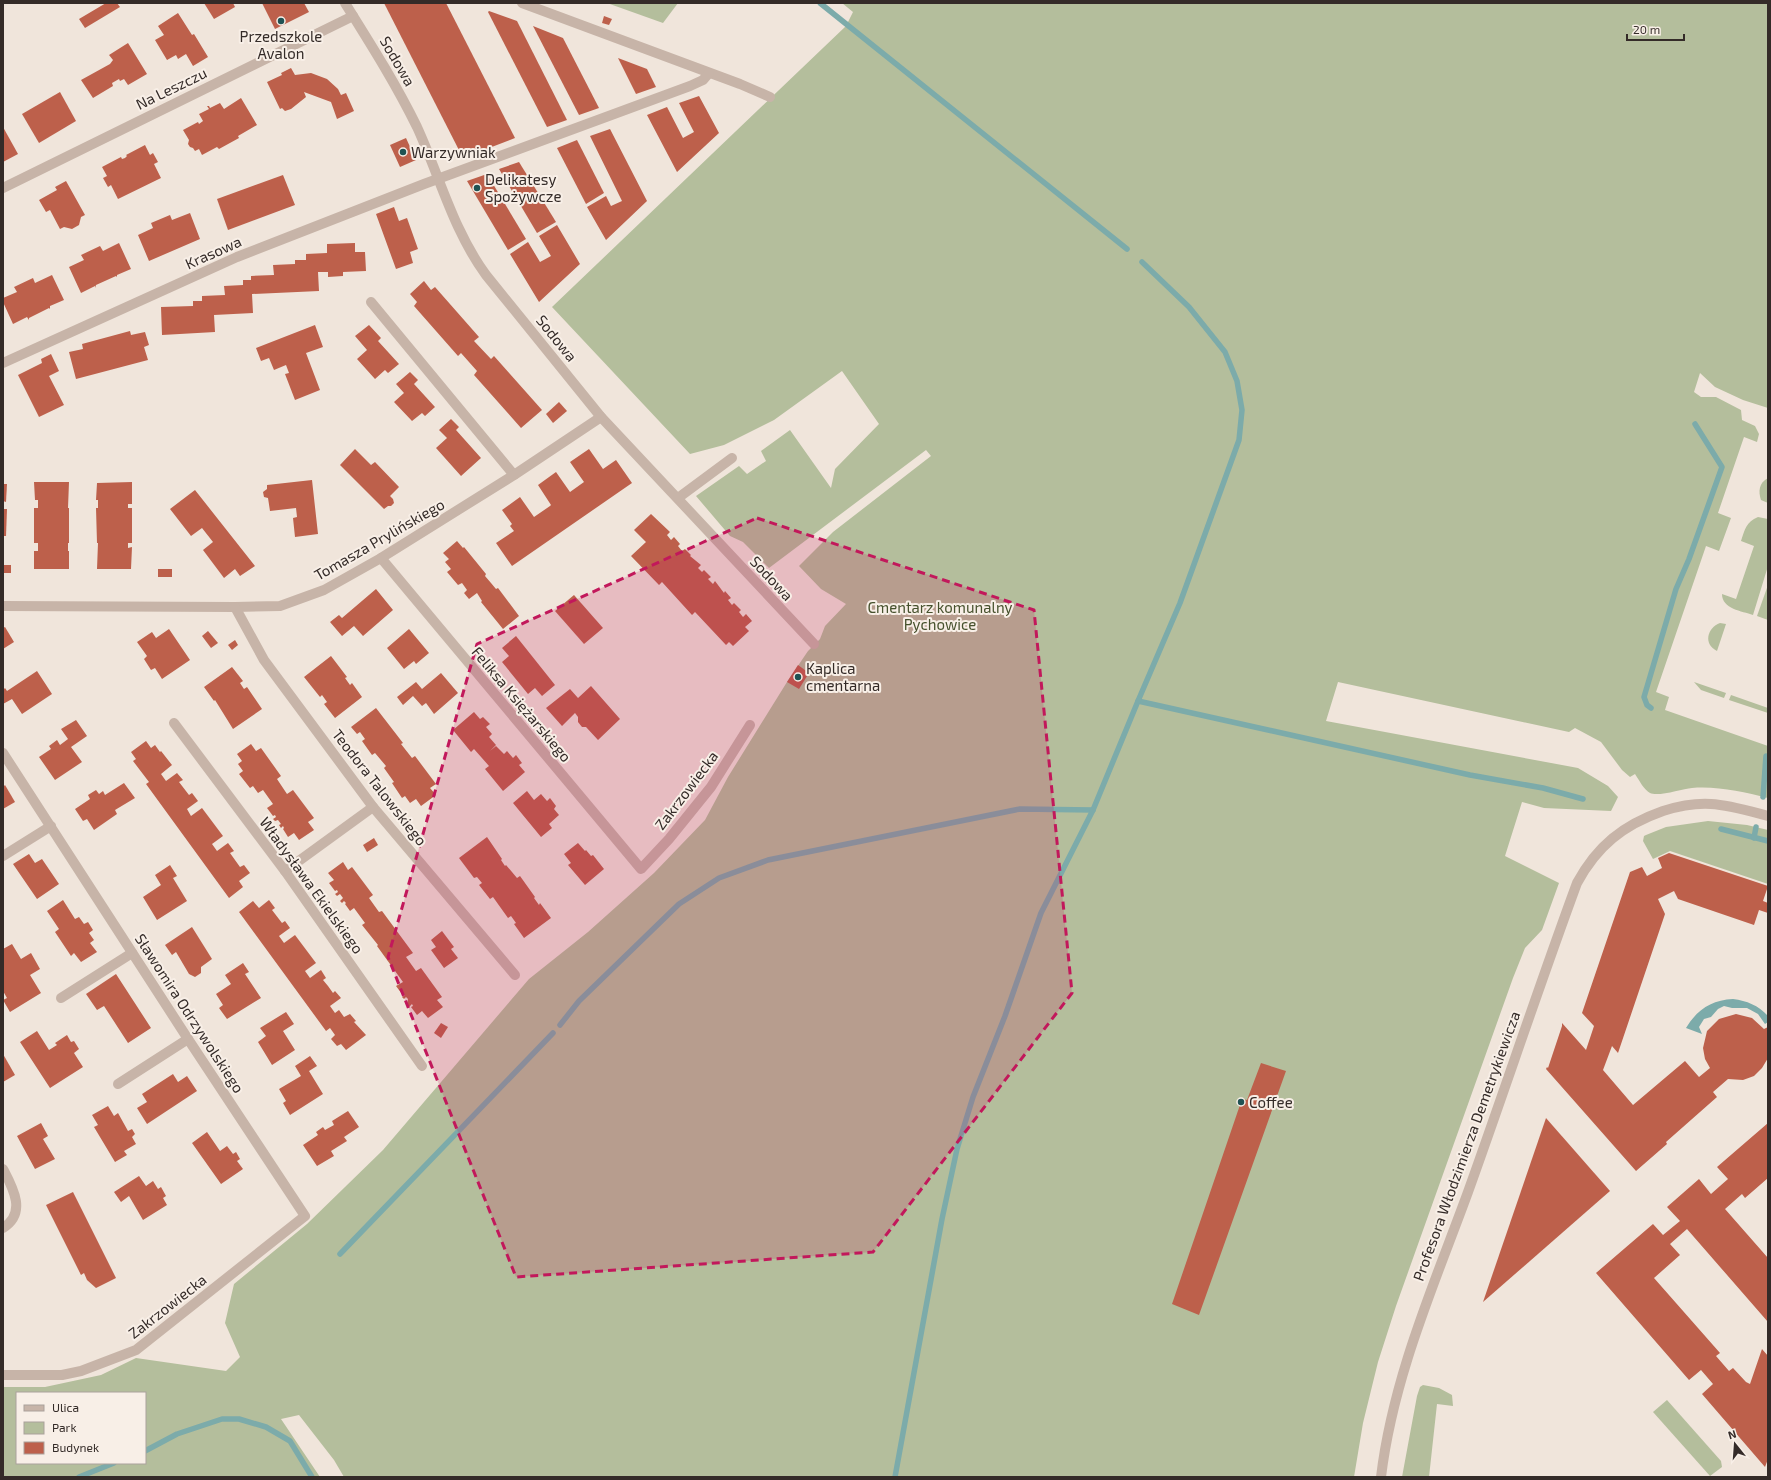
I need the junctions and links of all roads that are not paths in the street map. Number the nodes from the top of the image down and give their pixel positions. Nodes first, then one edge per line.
1 (345, 3) edge
2 (522, 3) edge
3 (353, 16) junction
4 (709, 73) junction
5 (770, 98) dead end
6 (439, 179) junction
7 (3, 188) edge
8 (371, 302) dead end
9 (3, 363) edge
10 (601, 417) junction
11 (732, 458) dead end
12 (514, 475) junction
13 (678, 498) junction
14 (381, 558) junction
15 (3, 606) edge
16 (235, 608) junction
17 (814, 644) dead end
18 (174, 723) dead end
19 (750, 725) dead end
20 (3, 753) edge
21 (373, 807) junction
22 (1768, 816) edge
23 (50, 826) junction
24 (3, 856) edge
25 (641, 869) joint
26 (285, 871) junction
27 (132, 952) junction
28 (515, 975) dead end
29 (61, 998) dead end
30 (188, 1038) junction
31 (422, 1066) dead end
32 (118, 1084) dead end
33 (3, 1169) edge
34 (305, 1216) joint
35 (3, 1228) edge
36 (3, 1375) edge
37 (1381, 1477) edge

1 - 3 street, Sodowa
2 - 4 street
3 - 6 street, Sodowa
3 - 7 street, Na Leszczu
4 - 5 street
4 - 6 street, Krasowa
6 - 9 street, Krasowa
6 - 10 street, Sodowa
8 - 12 street
10 - 12 street, Tomasza Prylińskiego
10 - 13 street, Sodowa
11 - 13 street
12 - 14 street, Tomasza Prylińskiego
13 - 17 street, Sodowa
14 - 16 street, Tomasza Prylińskiego
14 - 25 street, Feliksa Księżarskiego
15 - 16 street, Tomasza Prylińskiego
16 - 21 street, Teodora Talowskiego
18 - 26 street, Władysława Ekielskiego
19 - 25 street, Zakrzowiecka
20 - 23 street, Sławomira Odrzywolskiego
21 - 26 street
21 - 28 street, Teodora Talowskiego
22 - 37 street, Profesora Włodzimierza Demetrykiewicza
23 - 24 street
23 - 27 street, Sławomira Odrzywolskiego
26 - 31 street, Władysława Ekielskiego
27 - 29 street
27 - 30 street, Sławomira Odrzywolskiego
30 - 32 street
30 - 34 street, Sławomira Odrzywolskiego
33 - 35 street
34 - 36 street, Zakrzowiecka

